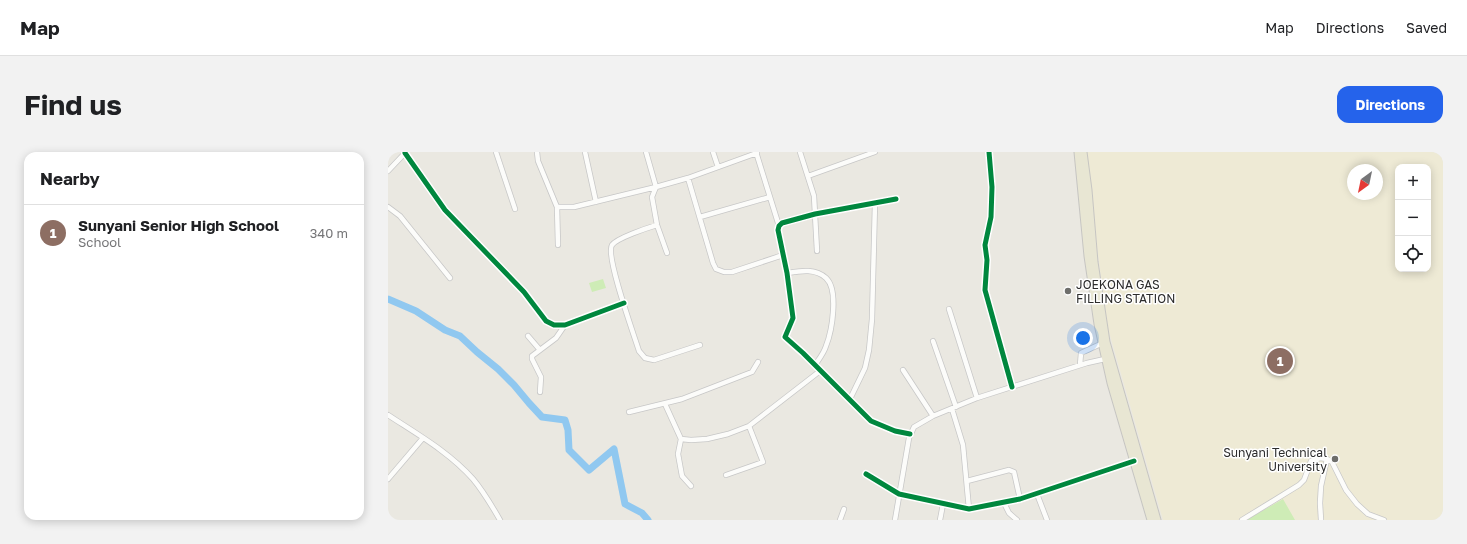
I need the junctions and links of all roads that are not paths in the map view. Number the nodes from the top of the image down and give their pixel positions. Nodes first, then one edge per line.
1 (496, 152) edge
2 (536, 152) edge
3 (585, 152) edge
4 (646, 152) edge
5 (713, 152) edge
6 (800, 152) edge
7 (875, 152) edge
8 (989, 152) edge
9 (1078, 152) edge
10 (1083, 152) edge
11 (406, 153) edge
12 (756, 153) edge
13 (718, 168) junction
14 (388, 171) edge
15 (808, 176) junction
16 (688, 178) junction
17 (656, 187) junction
18 (770, 197) junction
19 (896, 199) dead end
20 (596, 202) junction
21 (875, 203) junction
22 (388, 207) edge
23 (557, 207) junction
24 (515, 209) dead end
25 (815, 214) junction
26 (700, 217) junction
27 (657, 225) junction
28 (779, 226) junction
29 (558, 245) dead end
30 (817, 251) dead end
31 (667, 253) dead end
32 (783, 255) junction
33 (787, 273) junction
34 (450, 278) dead end
35 (624, 303) junction
36 (949, 309) dead end
37 (565, 325) junction
38 (528, 336) dead end
39 (933, 341) dead end
40 (1104, 343) junction
41 (700, 345) dead end
42 (540, 350) junction
43 (1105, 359) junction
44 (758, 362) dead end
45 (815, 365) junction
46 (1080, 365) junction
47 (903, 370) dead end
48 (820, 371) junction
49 (1012, 387) junction
50 (540, 392) dead end
51 (977, 398) junction
52 (850, 399) junction
53 (665, 404) junction
54 (954, 408) junction
55 (629, 412) dead end
56 (388, 415) edge
57 (933, 416) junction
58 (749, 426) junction
59 (910, 434) junction
60 (423, 438) junction
61 (681, 439) junction
62 (1327, 459) junction
63 (1134, 461) junction
64 (866, 474) dead end
65 (726, 475) dead end
66 (388, 479) edge
67 (966, 481) junction
68 (691, 486) dead end
69 (899, 494) junction
70 (1037, 494) junction
71 (1020, 499) junction
72 (1004, 503) junction
73 (943, 504) junction
74 (844, 509) dead end
75 (969, 509) junction
76 (500, 520) edge
77 (840, 520) edge
78 (895, 520) edge
79 (940, 520) edge
80 (1017, 520) edge
81 (1046, 520) edge
82 (1151, 520) edge
83 (1157, 520) edge
84 (1242, 520) edge
85 (1321, 520) edge
86 (1384, 520) edge

1 - 24 street
2 - 23 street
3 - 20 street
4 - 17 street
5 - 13 street
6 - 15 street
7 - 15 street
8 - 49 street
9 - 40 main road
10 - 40 main road
11 - 14 street
11 - 37 street
12 - 13 street
12 - 18 street
13 - 16 street
15 - 25 street
16 - 17 street
16 - 26 street
17 - 20 street
17 - 27 street
18 - 26 street
18 - 28 street
19 - 21 street
20 - 23 street
21 - 25 street
21 - 52 street
22 - 34 street
23 - 29 street
25 - 28 street
25 - 30 street
26 - 32 street
27 - 31 street
27 - 35 street
28 - 32 street
32 - 33 street
33 - 45 street
33 - 45 street
35 - 37 street
35 - 41 street
36 - 51 street
37 - 42 street
38 - 42 street
39 - 54 street
40 - 43 main road
40 - 46 street
40 - 83 main road
42 - 50 street
43 - 46 street
43 - 63 main road
44 - 53 street
45 - 48 street
46 - 49 street
47 - 57 street
48 - 52 street
48 - 58 street
49 - 51 street
51 - 54 street
52 - 59 street
53 - 55 street
53 - 61 street
54 - 57 street
54 - 67 street
56 - 60 street
57 - 59 street
58 - 61 street
58 - 65 street
59 - 69 street
60 - 66 street
60 - 76 street
61 - 68 street
62 - 84 street
62 - 85 street
62 - 86 street
63 - 70 street
63 - 82 main road
64 - 69 street
67 - 71 street
67 - 75 street
69 - 73 street
69 - 78 street
70 - 71 street
70 - 81 street
71 - 72 street
72 - 75 street
72 - 80 street
73 - 75 street
73 - 79 street
74 - 77 street

